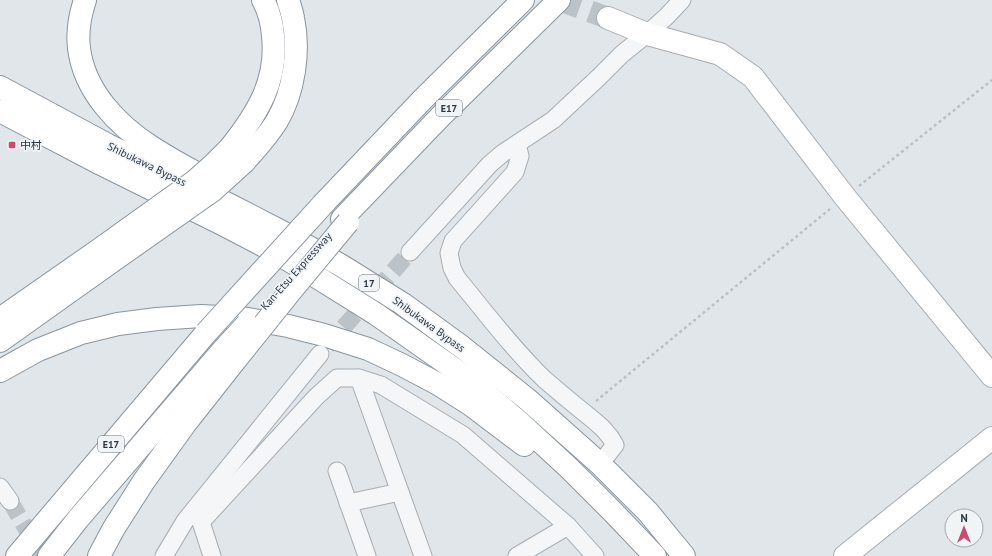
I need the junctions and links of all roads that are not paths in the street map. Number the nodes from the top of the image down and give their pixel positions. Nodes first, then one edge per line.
1 (85, 0) edge
2 (264, 0) edge
3 (288, 0) edge
4 (523, 0) edge
5 (559, 0) edge
6 (682, 0) edge
7 (608, 18) tunnel mouth
8 (647, 34) junction
9 (0, 87) edge
10 (0, 111) edge
11 (517, 144) junction
12 (237, 155) junction
13 (410, 252) tunnel mouth
14 (107, 255) junction
15 (403, 304) junction
16 (0, 319) edge
17 (0, 341) edge
18 (231, 354) junction
19 (320, 354) tunnel mouth
20 (0, 371) edge
21 (992, 376) edge
22 (359, 378) junction
23 (992, 438) edge
24 (600, 464) junction
25 (336, 471) dead end
26 (0, 487) edge
27 (400, 492) junction
28 (10, 501) tunnel mouth
29 (348, 503) junction
30 (613, 512) junction
31 (193, 522) junction
32 (568, 526) junction
33 (17, 556) edge
34 (49, 556) edge
35 (100, 556) edge
36 (164, 556) edge
37 (212, 556) edge
38 (367, 556) edge
39 (423, 556) edge
40 (517, 556) edge
41 (594, 556) edge
42 (655, 556) edge
43 (684, 556) edge
44 (845, 556) edge

1 - 15 main road
2 - 12 main road
3 - 12 main road
4 - 33 main road, E17, bridge
5 - 18 main road, Kan-Etsu Expressway / E17, bridge
6 - 8 street
7 - 8 main road
8 - 11 street
8 - 21 main road
9 - 15 main road, Shibukawa Bypass / 17
10 - 30 main road, Shibukawa Bypass / 17
11 - 13 street
11 - 24 street
12 - 14 main road, bridge
14 - 16 main road
14 - 17 main road
15 - 24 main road, Shibukawa Bypass / 17
18 - 34 main road, Kan-Etsu Expressway / E17
18 - 35 main road
19 - 31 street
20 - 30 main road
22 - 27 street
22 - 31 street
22 - 32 street
23 - 44 main road
24 - 43 main road, Shibukawa Bypass / 17
25 - 29 street
26 - 28 street
27 - 29 street
27 - 39 street
29 - 38 street
30 - 42 main road, Shibukawa Bypass / 17
31 - 36 street
31 - 37 street
32 - 40 street
32 - 41 street

